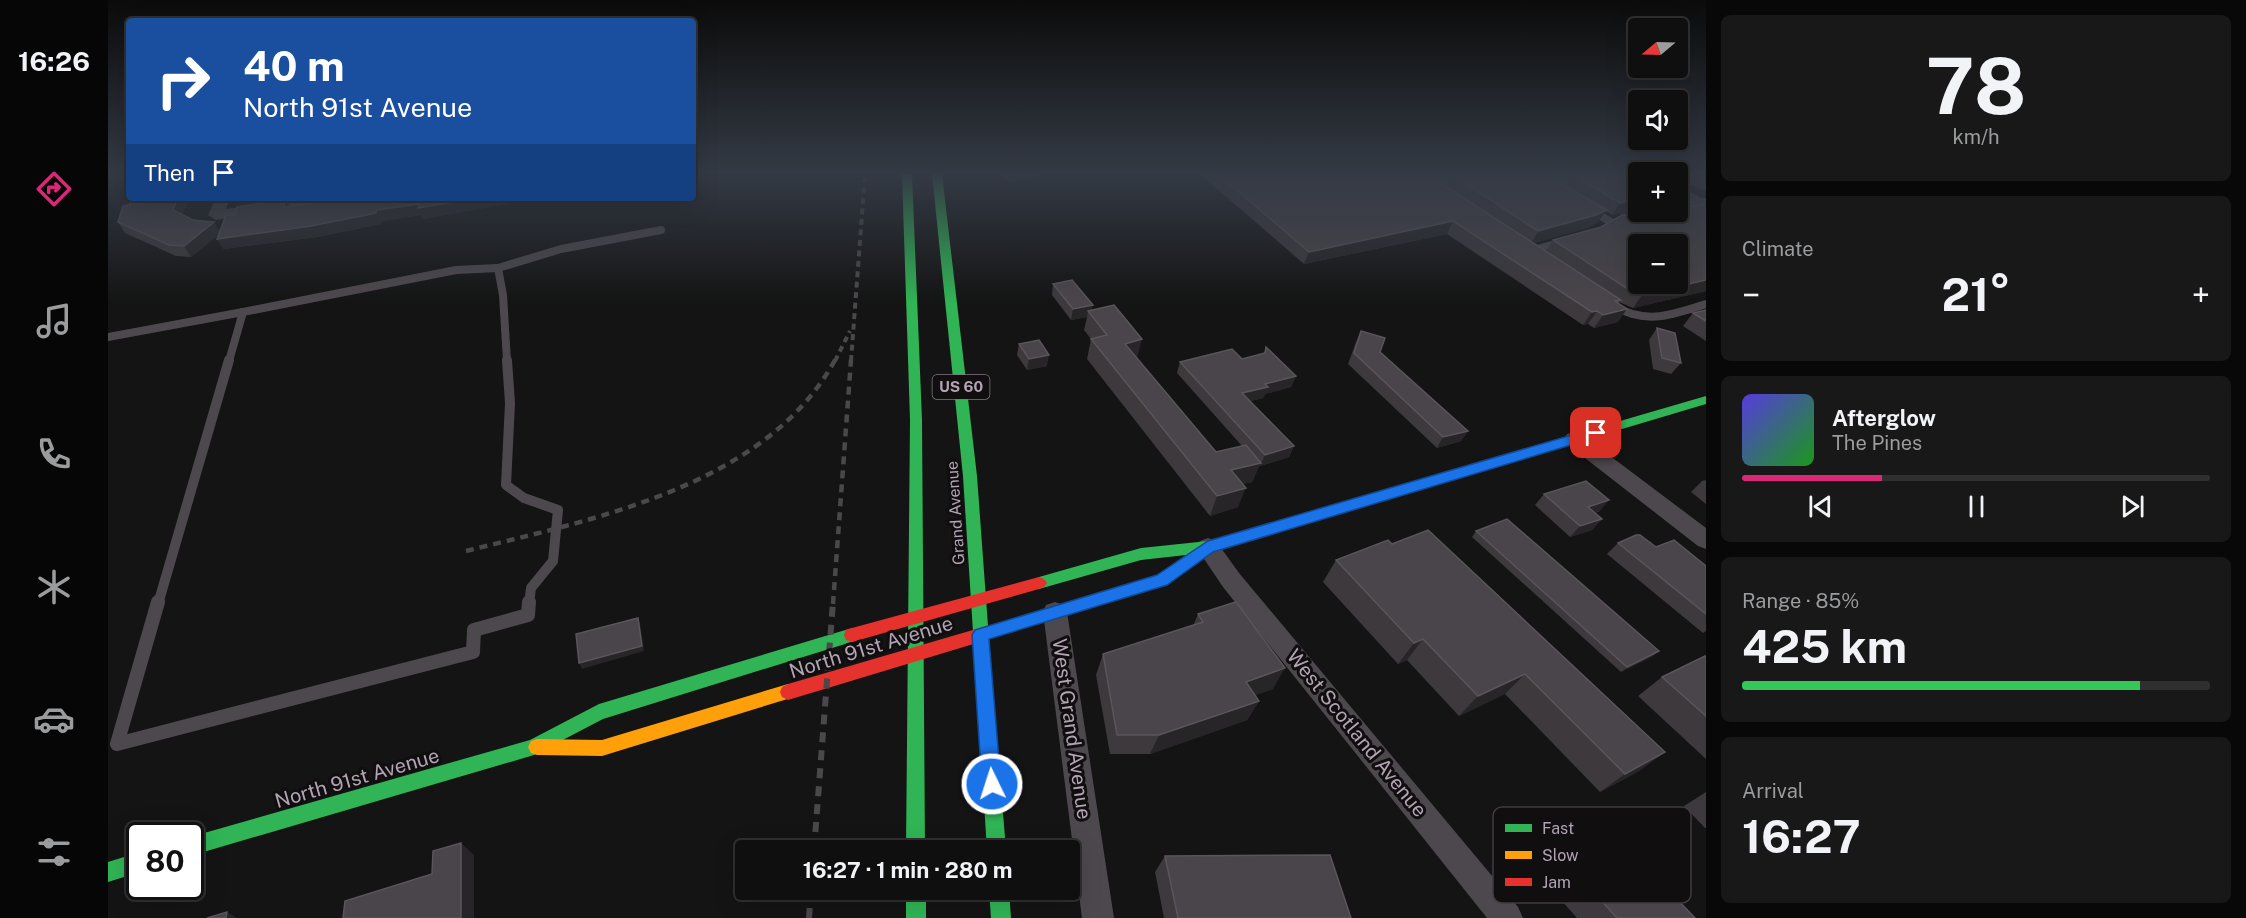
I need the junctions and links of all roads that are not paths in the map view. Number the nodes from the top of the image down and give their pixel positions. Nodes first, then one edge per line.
1 (909, 217) edge
2 (942, 217) edge
3 (1602, 217) edge
4 (1621, 220) edge
5 (1611, 222) junction
6 (1601, 228) edge
7 (661, 230) dead end
8 (1572, 240) edge
9 (1519, 244) edge
10 (1528, 251) junction
11 (1538, 257) edge
12 (498, 268) junction
13 (1601, 298) edge
14 (1706, 304) edge
15 (243, 312) junction
16 (108, 337) edge
17 (1706, 400) edge
18 (1574, 439) junction
19 (1706, 540) edge
20 (1208, 547) junction
21 (978, 600) junction
22 (1055, 612) junction
23 (915, 618) junction
24 (981, 635) junction
25 (915, 655) junction
26 (534, 747) junction
27 (916, 840) edge
28 (995, 840) edge
29 (204, 843) edge
30 (126, 866) edge
31 (108, 872) edge
32 (916, 900) edge
33 (1000, 900) edge
34 (1493, 901) edge
35 (1495, 903) edge
36 (916, 918) edge
37 (1001, 918) edge
38 (1098, 918) edge
39 (1507, 918) edge

1 - 23 main road, US 60
2 - 21 main road, Grand Avenue / US 60
3 - 5 lane
4 - 5 lane
5 - 6 lane
7 - 12 lane
8 - 10 lane
9 - 10 lane
10 - 11 lane
12 - 15 lane
12 - 15 lane
13 - 14 lane
15 - 16 lane
17 - 18 main road, North 91st Avenue
18 - 19 street
18 - 20 main road, North 91st Avenue
20 - 21 main road, North 91st Avenue
20 - 22 main road, North 91st Avenue
20 - 34 street, West Scotland Avenue
21 - 23 main road, North 91st Avenue
21 - 24 main road, Grand Avenue / US 60
22 - 24 main road, North 91st Avenue
22 - 38 street, West Grand Avenue
23 - 25 main road, US 60
23 - 26 main road, North 91st Avenue
24 - 25 main road, North 91st Avenue
24 - 28 main road, Grand Avenue / US 60
25 - 26 main road, North 91st Avenue
25 - 27 main road, US 60
26 - 29 main road, North 91st Avenue
30 - 31 main road
32 - 36 main road
33 - 37 main road
35 - 39 street, West Scotland Avenue

